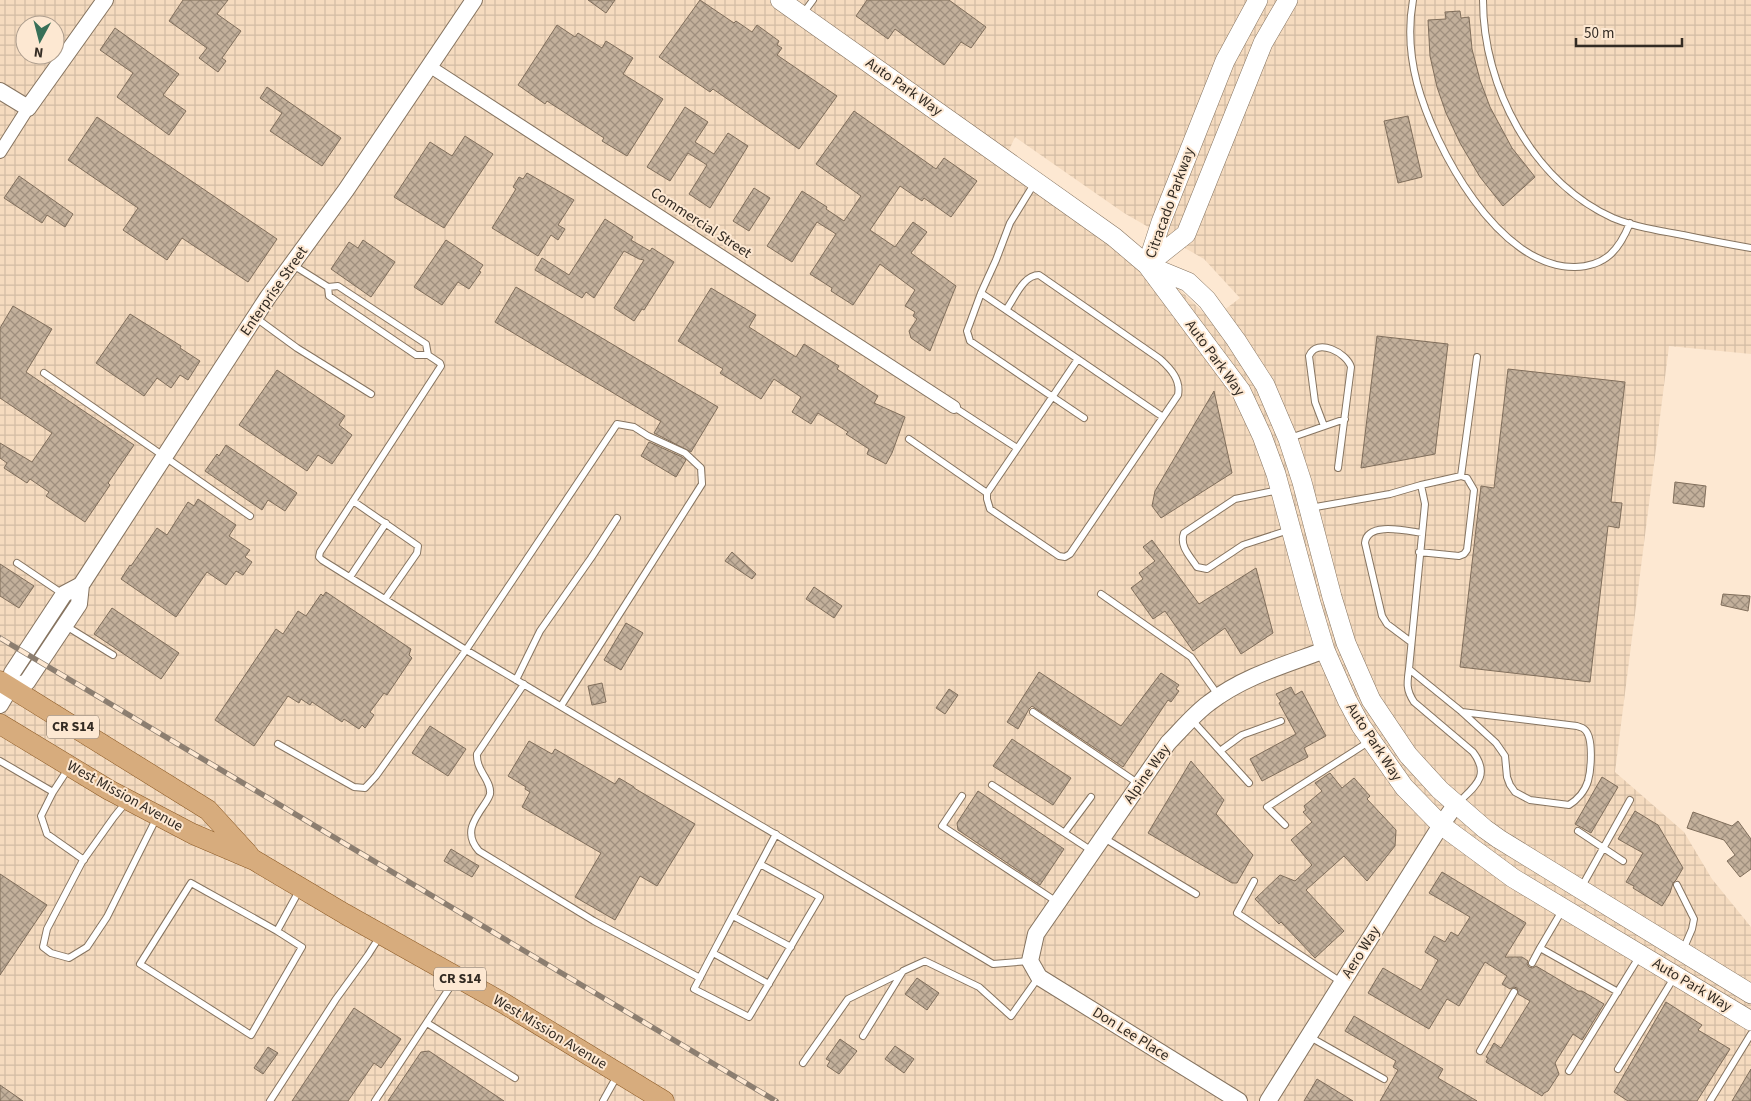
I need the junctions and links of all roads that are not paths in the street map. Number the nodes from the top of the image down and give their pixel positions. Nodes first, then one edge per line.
1 (105, 0) edge
2 (474, 0) edge
3 (780, 0) edge
4 (813, 0) edge
5 (1258, 0) edge
6 (1288, 0) edge
7 (1412, 0) edge
8 (1483, 0) edge
9 (802, 16) junction
10 (429, 66) junction
11 (0, 91) edge
12 (28, 108) junction
13 (0, 152) edge
14 (1036, 181) junction
15 (1630, 223) junction
16 (1751, 248) edge
17 (292, 265) junction
18 (1147, 265) junction
19 (328, 287) junction
20 (981, 293) junction
21 (1006, 310) junction
22 (379, 313) junction
23 (255, 317) junction
24 (371, 325) junction
25 (428, 355) junction
26 (1477, 357) dead end
27 (1078, 358) junction
28 (44, 373) dead end
29 (371, 394) dead end
30 (1052, 396) junction
31 (954, 407) joint
32 (1163, 416) junction
33 (1084, 418) dead end
34 (1345, 419) junction
35 (1324, 426) junction
36 (1288, 438) junction
37 (909, 440) dead end
38 (1017, 448) junction
39 (164, 457) junction
40 (1338, 468) dead end
41 (1461, 476) junction
42 (1421, 485) junction
43 (1280, 489) junction
44 (987, 493) junction
45 (352, 501) junction
46 (1308, 509) junction
47 (250, 516) dead end
48 (617, 518) dead end
49 (386, 523) junction
50 (1291, 530) junction
51 (1422, 533) junction
52 (1419, 552) junction
53 (17, 563) dead end
54 (350, 577) junction
55 (80, 586) junction
56 (64, 594) junction
57 (1101, 594) dead end
58 (385, 599) junction
59 (65, 625) junction
60 (1411, 642) junction
61 (466, 650) junction
62 (1325, 650) junction
63 (113, 655) dead end
64 (1409, 670) junction
65 (516, 680) junction
66 (524, 684) junction
67 (3, 691) edge
68 (1219, 696) junction
69 (561, 706) junction
70 (1033, 712) dead end
71 (1462, 712) junction
72 (1192, 719) junction
73 (1281, 720) dead end
74 (0, 724) edge
75 (1371, 741) junction
76 (278, 744) dead end
77 (1220, 751) junction
78 (0, 762) edge
79 (70, 766) junction
80 (1249, 783) dead end
81 (1140, 784) junction
82 (992, 785) dead end
83 (52, 792) junction
84 (962, 796) dead end
85 (1091, 797) dead end
86 (128, 800) junction
87 (1630, 800) dead end
88 (1456, 804) junction
89 (158, 816) junction
90 (1440, 825) junction
91 (1284, 826) dead end
92 (1578, 831) dead end
93 (1065, 832) junction
94 (776, 834) junction
95 (1103, 837) junction
96 (1603, 848) junction
97 (1094, 851) junction
98 (84, 860) junction
99 (254, 860) junction
100 (1623, 861) dead end
101 (760, 864) junction
102 (1254, 881) dead end
103 (1677, 885) dead end
104 (301, 888) junction
105 (1580, 890) junction
106 (1196, 894) dead end
107 (1058, 903) junction
108 (1564, 908) junction
109 (733, 916) junction
110 (277, 931) junction
111 (380, 934) junction
112 (791, 947) junction
113 (1540, 948) junction
114 (1682, 951) junction
115 (714, 952) junction
116 (1641, 954) junction
117 (1030, 961) junction
118 (1532, 963) dead end
119 (902, 972) junction
120 (1676, 975) junction
121 (457, 977) junction
122 (1039, 977) junction
123 (700, 978) junction
124 (1342, 983) junction
125 (769, 984) junction
126 (1514, 992) dead end
127 (1618, 992) junction
128 (1751, 994) edge
129 (1751, 1021) edge
130 (427, 1023) junction
131 (1751, 1034) edge
132 (863, 1036) dead end
133 (1308, 1036) junction
134 (1480, 1051) dead end
135 (803, 1063) dead end
136 (1618, 1069) dead end
137 (1569, 1071) dead end
138 (619, 1074) junction
139 (515, 1078) dead end
140 (1384, 1079) dead end
141 (270, 1101) edge
142 (375, 1101) edge
143 (603, 1101) edge
144 (664, 1101) edge
145 (1239, 1101) edge
146 (1268, 1101) edge
147 (1710, 1101) edge

1 - 12 street
2 - 10 street, Enterprise Street
3 - 9 main road, Auto Park Way
4 - 9 lane
5 - 18 main road, Citracado Parkway
6 - 18 main road, Citracado Parkway
7 - 15 lane
8 - 15 lane
9 - 14 main road, Auto Park Way
10 - 17 street, Enterprise Street
10 - 31 street, Commercial Street
11 - 12 street
12 - 13 street
14 - 18 main road, Auto Park Way
14 - 20 lane
15 - 16 lane
17 - 19 lane
17 - 23 street, Enterprise Street
18 - 36 main road, Auto Park Way
18 - 43 main road, Auto Park Way
19 - 22 lane
19 - 24 lane
20 - 21 lane
20 - 30 lane
21 - 27 lane
21 - 32 lane
22 - 24 lane
22 - 25 lane
23 - 29 lane
23 - 39 street, Enterprise Street
24 - 25 lane
25 - 45 lane
26 - 41 lane
27 - 30 lane
27 - 32 lane
28 - 39 lane
30 - 33 lane
30 - 38 lane
31 - 38 lane
32 - 44 lane
34 - 35 lane
34 - 35 lane
34 - 40 lane
35 - 36 lane
36 - 46 main road, Auto Park Way
37 - 44 lane
38 - 44 lane
39 - 47 lane
39 - 55 street, Enterprise Street
41 - 42 lane
41 - 52 lane
42 - 46 lane
42 - 51 lane
43 - 50 main road, Auto Park Way
43 - 50 lane
45 - 49 lane
45 - 54 lane
46 - 88 main road, Auto Park Way
48 - 65 lane
49 - 54 lane
49 - 58 lane
50 - 62 main road, Auto Park Way
51 - 52 lane
51 - 60 lane
52 - 60 lane
53 - 56 lane
54 - 58 lane
55 - 56 street
55 - 59 street, Enterprise Street
56 - 67 street
57 - 68 lane
58 - 61 lane
59 - 63 lane
59 - 67 street, Enterprise Street
60 - 64 lane
61 - 65 lane
61 - 69 lane
61 - 76 lane
62 - 68 street, Alpine Way
62 - 75 main road, Auto Park Way
64 - 71 lane
64 - 88 lane
65 - 66 lane
66 - 69 lane
66 - 123 lane
67 - 99 main road, West Mission Avenue / CR S14
68 - 72 street, Alpine Way
69 - 94 lane
70 - 81 lane
71 - 71 lane
72 - 77 lane
72 - 81 street, Alpine Way
73 - 77 lane
74 - 79 main road, West Mission Avenue / CR S14
75 - 90 main road, Auto Park Way
75 - 91 lane
77 - 80 lane
78 - 83 lane
79 - 83 lane
79 - 86 main road, West Mission Avenue / CR S14
81 - 95 street, Alpine Way
82 - 93 lane
83 - 98 lane
84 - 107 lane
85 - 93 lane
86 - 89 main road, West Mission Avenue / CR S14
86 - 98 lane
87 - 96 lane
88 - 90 street, Aero Way
88 - 105 main road, Auto Park Way
89 - 98 lane
89 - 99 main road, West Mission Avenue / CR S14
90 - 108 main road, Auto Park Way
90 - 124 street, Aero Way
92 - 96 lane
93 - 97 lane
94 - 101 lane
94 - 117 lane
95 - 97 street, Alpine Way
95 - 106 lane
96 - 100 lane
96 - 105 lane
97 - 107 street, Alpine Way
99 - 104 main road, West Mission Avenue / CR S14
101 - 109 lane
101 - 112 lane
102 - 124 lane
103 - 114 lane
104 - 110 lane
104 - 111 main road, West Mission Avenue / CR S14
105 - 114 main road, Auto Park Way
107 - 117 street, Alpine Way
108 - 113 lane
108 - 116 main road, Auto Park Way
109 - 112 lane
109 - 115 lane
110 - 110 lane
111 - 121 main road, West Mission Avenue / CR S14
111 - 141 lane
112 - 125 lane
113 - 118 lane
113 - 127 lane
114 - 128 main road, Auto Park Way
115 - 123 lane
115 - 125 lane
116 - 120 main road, Auto Park Way
116 - 127 lane
117 - 122 street, Don Lee Place
119 - 122 lane
119 - 132 lane
119 - 135 lane
120 - 129 main road, Auto Park Way
120 - 136 lane
121 - 130 lane
121 - 138 main road, West Mission Avenue / CR S14
122 - 145 street, Don Lee Place
123 - 125 lane
124 - 133 street, Aero Way
126 - 134 lane
127 - 137 lane
130 - 139 lane
130 - 142 lane
131 - 147 lane
133 - 140 lane
133 - 146 street, Aero Way
138 - 143 lane
138 - 144 main road, West Mission Avenue / CR S14

